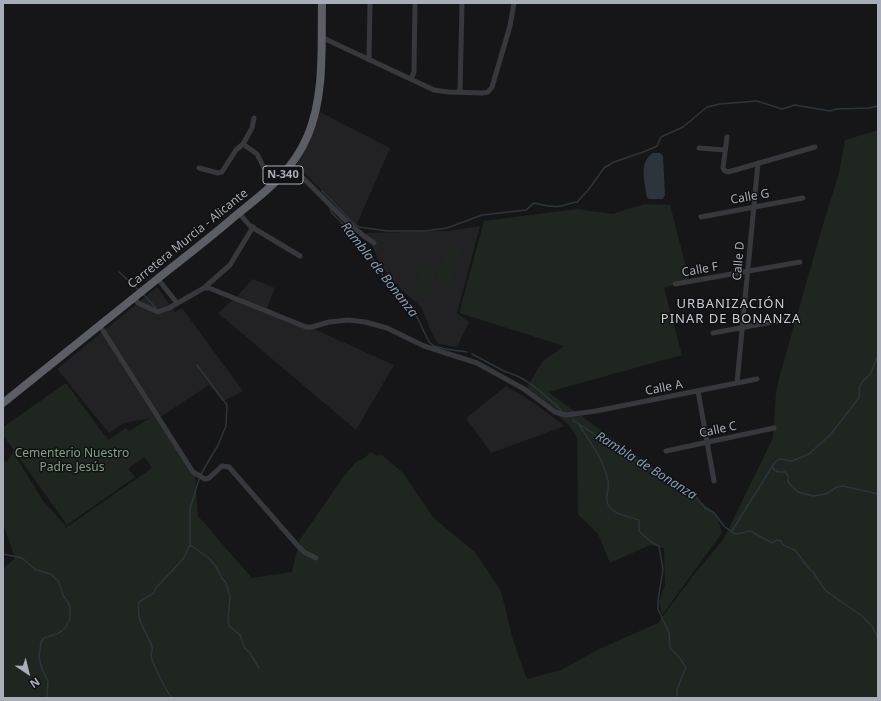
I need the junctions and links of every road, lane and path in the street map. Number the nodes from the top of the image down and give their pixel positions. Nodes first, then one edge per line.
1 (322, 3) edge
2 (370, 3) edge
3 (415, 3) edge
4 (462, 3) edge
5 (514, 3) edge
6 (321, 37) junction
7 (369, 60) junction
8 (411, 79) junction
9 (460, 92) junction
10 (254, 118) dead end
11 (727, 137) dead end
12 (243, 144) junction
13 (815, 146) dead end
14 (699, 148) dead end
15 (725, 150) junction
16 (758, 163) junction
17 (290, 166) junction
18 (199, 168) dead end
19 (273, 186) junction
20 (803, 198) dead end
21 (754, 207) junction
22 (240, 213) junction
23 (701, 217) dead end
24 (253, 227) junction
25 (374, 243) dead end
26 (300, 256) dead end
27 (800, 262) dead end
28 (748, 272) junction
29 (158, 279) junction
30 (675, 284) dead end
31 (204, 288) junction
32 (138, 295) junction
33 (177, 303) junction
34 (783, 320) dead end
35 (100, 326) junction
36 (743, 328) junction
37 (713, 333) dead end
38 (757, 379) dead end
39 (737, 384) junction
40 (698, 391) junction
41 (3, 403) edge
42 (774, 428) dead end
43 (707, 443) junction
44 (666, 451) dead end
45 (714, 481) dead end
46 (316, 558) dead end

1 - 6 highway, Carretera Murcia - Alicante / N-340
2 - 7 street
3 - 8 street
4 - 9 street
5 - 9 street
6 - 7 street
6 - 17 highway, Carretera Murcia - Alicante / N-340
7 - 8 street
8 - 9 street
10 - 12 street
11 - 15 street
12 - 18 street
12 - 19 street
13 - 16 street
14 - 15 street
15 - 16 street
16 - 21 street, Calle D
17 - 19 highway, Carretera Murcia - Alicante / N-340
17 - 25 street
19 - 22 highway, Carretera Murcia - Alicante / N-340
20 - 21 street, Calle G
21 - 23 street, Calle G
21 - 28 street, Calle D
22 - 24 street
22 - 29 highway, Carretera Murcia - Alicante / N-340
24 - 26 street
24 - 31 street
27 - 28 street, Calle F
28 - 30 street, Calle F
28 - 36 street, Calle D
29 - 32 highway, Carretera Murcia - Alicante / N-340
29 - 33 street
31 - 33 street
31 - 40 street, Calle A
32 - 33 street
32 - 35 highway, Carretera Murcia - Alicante / N-340
34 - 36 street
35 - 41 highway, Carretera Murcia - Alicante / N-340
35 - 46 street
36 - 37 street
36 - 39 street, Calle D
38 - 39 street, Calle A
39 - 40 street, Calle A
40 - 43 street
42 - 43 street, Calle C
43 - 44 street, Calle C
43 - 45 street

